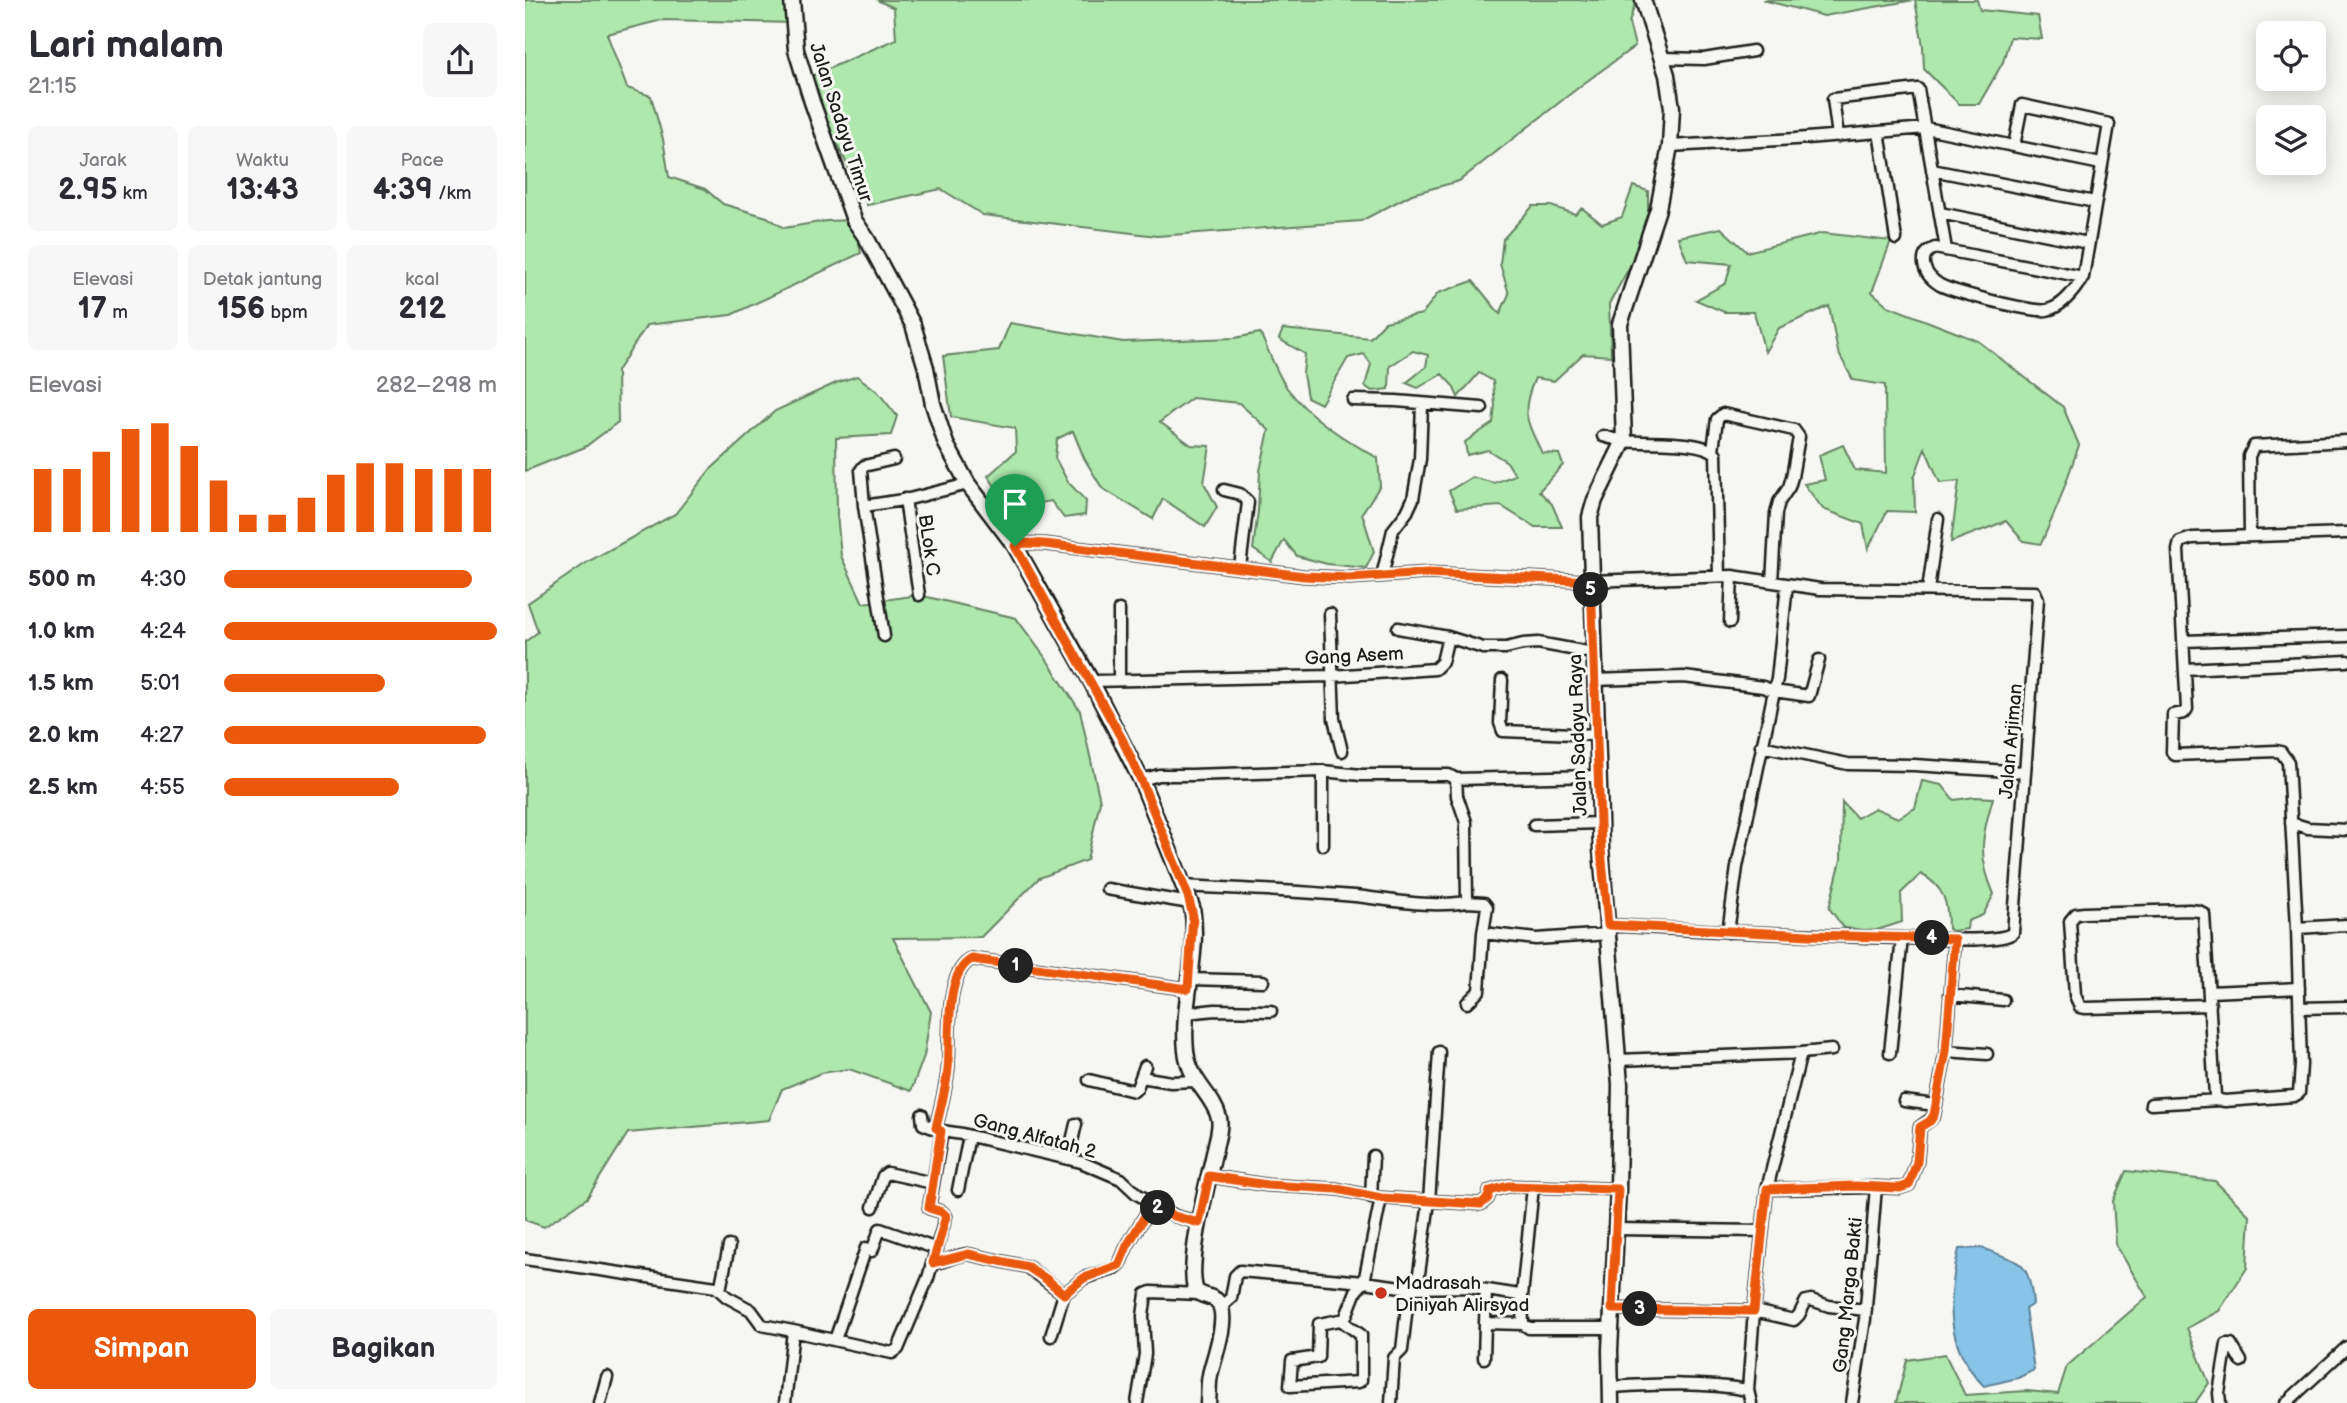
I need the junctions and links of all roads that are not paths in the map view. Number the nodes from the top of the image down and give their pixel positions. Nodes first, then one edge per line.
1 (792, 0) edge
2 (1643, 0) edge
3 (1753, 51) dead end
4 (1662, 58) junction
5 (1926, 128) junction
6 (1879, 132) junction
7 (1838, 136) junction
8 (1670, 146) junction
9 (2014, 146) junction
10 (2101, 164) junction
11 (1933, 170) junction
12 (2095, 202) junction
13 (1940, 213) junction
14 (1896, 239) dead end
15 (2088, 243) junction
16 (1946, 249) junction
17 (2083, 277) junction
18 (1353, 400) dead end
19 (1422, 404) junction
20 (1482, 408) dead end
21 (1603, 436) dead end
22 (1624, 441) junction
23 (2347, 441) edge
24 (1713, 450) junction
25 (894, 459) dead end
26 (968, 484) junction
27 (1224, 490) dead end
28 (905, 499) junction
29 (864, 506) junction
30 (1938, 519) dead end
31 (2347, 533) edge
32 (2250, 536) junction
33 (1015, 546) junction
34 (1240, 567) junction
35 (1383, 576) junction
36 (1719, 576) junction
37 (1732, 576) junction
38 (1591, 581) junction
39 (1772, 582) junction
40 (1787, 584) junction
41 (1927, 590) junction
42 (919, 595) dead end
43 (1119, 610) dead end
44 (1330, 614) dead end
45 (1730, 622) dead end
46 (1398, 628) dead end
47 (884, 636) dead end
48 (2347, 636) edge
49 (1448, 637) junction
50 (2183, 641) junction
51 (1593, 653) junction
52 (1819, 660) dead end
53 (2347, 661) edge
54 (2185, 669) junction
55 (1331, 676) junction
56 (1119, 679) junction
57 (1502, 680) dead end
58 (1594, 680) junction
59 (1091, 681) junction
60 (1774, 691) junction
61 (1596, 735) junction
62 (1762, 746) junction
63 (1342, 751) dead end
64 (1323, 771) junction
65 (2024, 772) junction
66 (1598, 776) junction
67 (1455, 779) junction
68 (1141, 780) junction
69 (1600, 823) junction
70 (2291, 823) junction
71 (1534, 825) dead end
72 (2347, 830) edge
73 (1323, 845) dead end
74 (1184, 886) junction
75 (1107, 889) dead end
76 (1467, 902) junction
77 (1190, 903) junction
78 (2347, 925) edge
79 (2297, 928) junction
80 (1608, 930) junction
81 (1728, 932) junction
82 (1483, 933) junction
83 (1902, 938) junction
84 (1955, 939) junction
85 (1263, 981) dead end
86 (1189, 984) junction
87 (2299, 988) junction
88 (2209, 992) junction
89 (1950, 996) junction
90 (2003, 1000) dead end
91 (1467, 1003) dead end
92 (2210, 1005) junction
93 (2347, 1007) edge
94 (2299, 1008) junction
95 (1271, 1011) dead end
96 (1186, 1013) junction
97 (1832, 1050) dead end
98 (1946, 1051) junction
99 (1439, 1052) dead end
100 (1801, 1053) junction
101 (1890, 1053) dead end
102 (1987, 1054) dead end
103 (1618, 1060) junction
104 (1145, 1066) dead end
105 (1141, 1077) junction
106 (1089, 1080) dead end
107 (1196, 1081) junction
108 (2218, 1100) junction
109 (1905, 1101) dead end
110 (2151, 1104) dead end
111 (1935, 1105) junction
112 (922, 1115) dead end
113 (1076, 1124) dead end
114 (939, 1130) junction
115 (969, 1136) junction
116 (1373, 1156) dead end
117 (1068, 1158) junction
118 (1209, 1176) junction
119 (933, 1183) junction
120 (1533, 1187) junction
121 (1876, 1187) junction
122 (1618, 1189) junction
123 (1767, 1189) junction
124 (958, 1190) dead end
125 (1376, 1198) junction
126 (1429, 1202) junction
127 (1152, 1204) junction
128 (873, 1207) dead end
129 (1199, 1223) junction
130 (1616, 1229) junction
131 (1762, 1231) junction
132 (729, 1246) dead end
133 (937, 1249) junction
134 (525, 1259) edge
135 (933, 1263) junction
136 (1364, 1282) junction
137 (1413, 1288) junction
138 (720, 1290) junction
139 (1486, 1290) junction
140 (1064, 1294) junction
141 (1199, 1294) junction
142 (1522, 1296) junction
143 (1220, 1307) junction
144 (1612, 1309) junction
145 (1866, 1310) junction
146 (1754, 1311) junction
147 (1342, 1321) junction
148 (1485, 1323) junction
149 (1523, 1324) junction
150 (1611, 1328) junction
151 (793, 1331) junction
152 (1051, 1336) dead end
153 (835, 1340) junction
154 (2347, 1347) edge
155 (1484, 1358) dead end
156 (2241, 1361) dead end
157 (607, 1377) dead end
158 (1612, 1387) junction
159 (1748, 1391) junction
160 (600, 1403) edge
161 (785, 1403) edge
162 (1137, 1403) edge
163 (1208, 1403) edge
164 (1391, 1403) edge
165 (1611, 1403) edge
166 (1751, 1403) edge
167 (1852, 1403) edge
168 (2220, 1403) edge
169 (2286, 1403) edge

1 - 26 street, Jalan Sadayu Timur
2 - 4 street, Jalan Sadayu Raya
3 - 4 street
4 - 8 street, Jalan Sadayu Raya
5 - 6 street
5 - 7 street
5 - 9 street
5 - 11 street
6 - 7 street
6 - 14 street
7 - 8 street
8 - 22 street, Jalan Sadayu Raya
9 - 10 street
9 - 10 street
10 - 12 street
11 - 12 street
11 - 13 street
12 - 15 street
13 - 15 street
13 - 16 street
15 - 17 street
16 - 17 street
16 - 17 street
18 - 19 street
19 - 20 street
19 - 35 street
21 - 22 street
22 - 24 street
22 - 38 street, Jalan Sadayu Raya
23 - 32 street
24 - 36 street
24 - 39 street
25 - 29 street
26 - 28 street
26 - 33 street, Jalan Sadayu Timur
27 - 34 street
28 - 29 street
28 - 42 street, BLok C
29 - 47 street
30 - 41 street
31 - 32 street
32 - 50 street
33 - 34 street, Jalan Arjiman
33 - 59 street, Jalan Sadayu Timur
34 - 35 street, Jalan Arjiman
35 - 38 street, Jalan Arjiman
36 - 37 street, Jalan Arjiman
36 - 38 street, Jalan Arjiman
37 - 39 street, Jalan Arjiman
37 - 45 street
38 - 51 street, Jalan Sadayu Raya
39 - 40 street, Jalan Arjiman
40 - 41 street, Jalan Arjiman
40 - 60 street
41 - 65 street, Jalan Arjiman
43 - 56 street
44 - 55 street
46 - 49 street
48 - 50 street
49 - 51 street
49 - 55 street, Gang Asem
50 - 54 street
51 - 58 street, Jalan Sadayu Raya
52 - 60 street
53 - 54 street
54 - 70 street
55 - 56 street, Gang Asem
55 - 63 street
56 - 59 street, Gang Asem
57 - 61 street
58 - 60 street
58 - 61 street, Jalan Sadayu Raya
59 - 68 street, Jalan Sadayu Timur
60 - 62 street
61 - 66 street, Jalan Sadayu Raya
62 - 65 street
62 - 81 street
64 - 67 street
64 - 68 street
64 - 73 street
65 - 84 street, Jalan Arjiman
66 - 67 street
66 - 69 street, Jalan Sadayu Raya
67 - 76 street
68 - 74 street, Jalan Sadayu Timur
69 - 71 street
69 - 80 street, Jalan Sadayu Raya
70 - 72 street
70 - 79 street
74 - 76 street
74 - 77 street, Jalan Sadayu Timur
75 - 77 street
76 - 82 street
77 - 86 street, Jalan Sadayu Timur
78 - 79 street
79 - 87 street
80 - 81 street, Jalan Arjiman
80 - 82 street, Jalan Arjiman
80 - 103 street, Jalan Sadayu Raya
81 - 83 street, Jalan Arjiman
82 - 91 street
83 - 84 street, Jalan Arjiman
83 - 101 street
84 - 89 street
85 - 86 street
86 - 96 street, Jalan Sadayu Timur
86 - 114 street
87 - 88 street
87 - 94 street
88 - 92 street
88 - 92 street
89 - 90 street
89 - 98 street
92 - 108 street
93 - 94 street
94 - 108 street
95 - 96 street
96 - 107 street, Jalan Sadayu Timur
97 - 100 street
98 - 102 street
98 - 111 street
99 - 126 street
100 - 103 street
100 - 123 street
103 - 122 street, Jalan Sadayu Raya
104 - 105 street
105 - 106 street
105 - 107 street
107 - 118 street, Jalan Sadayu Timur
108 - 110 street
109 - 111 street
111 - 121 street
112 - 114 street
113 - 117 street
114 - 115 street, Gang Alfatah 2
114 - 119 street
115 - 117 street, Gang Alfatah 2
115 - 124 street
116 - 125 street
117 - 127 street, Gang Alfatah 2
118 - 125 street
118 - 129 street, Jalan Sadayu Timur
119 - 128 street
119 - 133 street
120 - 122 street
120 - 126 street
120 - 142 street
121 - 123 street
121 - 145 street, Gang Marga Bakti
122 - 130 street, Jalan Sadayu Raya
123 - 131 street
125 - 126 street
125 - 136 street
126 - 137 street
127 - 129 street, Gang Alfatah 2
127 - 140 street
129 - 141 street, Jalan Sadayu Timur
130 - 131 street
130 - 144 street, Jalan Sadayu Raya
131 - 146 street
132 - 138 street
133 - 135 street
133 - 153 street
134 - 138 street
135 - 140 street
135 - 153 street
136 - 137 street
136 - 143 street
136 - 147 street
137 - 139 street
137 - 164 street
138 - 151 street
139 - 142 street
139 - 148 street
140 - 152 street
141 - 143 street
141 - 162 street
142 - 149 street
143 - 163 street
144 - 146 street
144 - 150 street, Jalan Sadayu Raya
145 - 146 street
145 - 167 street, Gang Marga Bakti
146 - 159 street
147 - 147 street
148 - 149 street
148 - 155 street
149 - 150 street
150 - 158 street, Jalan Sadayu Raya
151 - 153 street
151 - 161 street
154 - 169 street
156 - 168 street
157 - 160 street
158 - 159 street
158 - 165 street, Jalan Sadayu Raya
159 - 166 street

